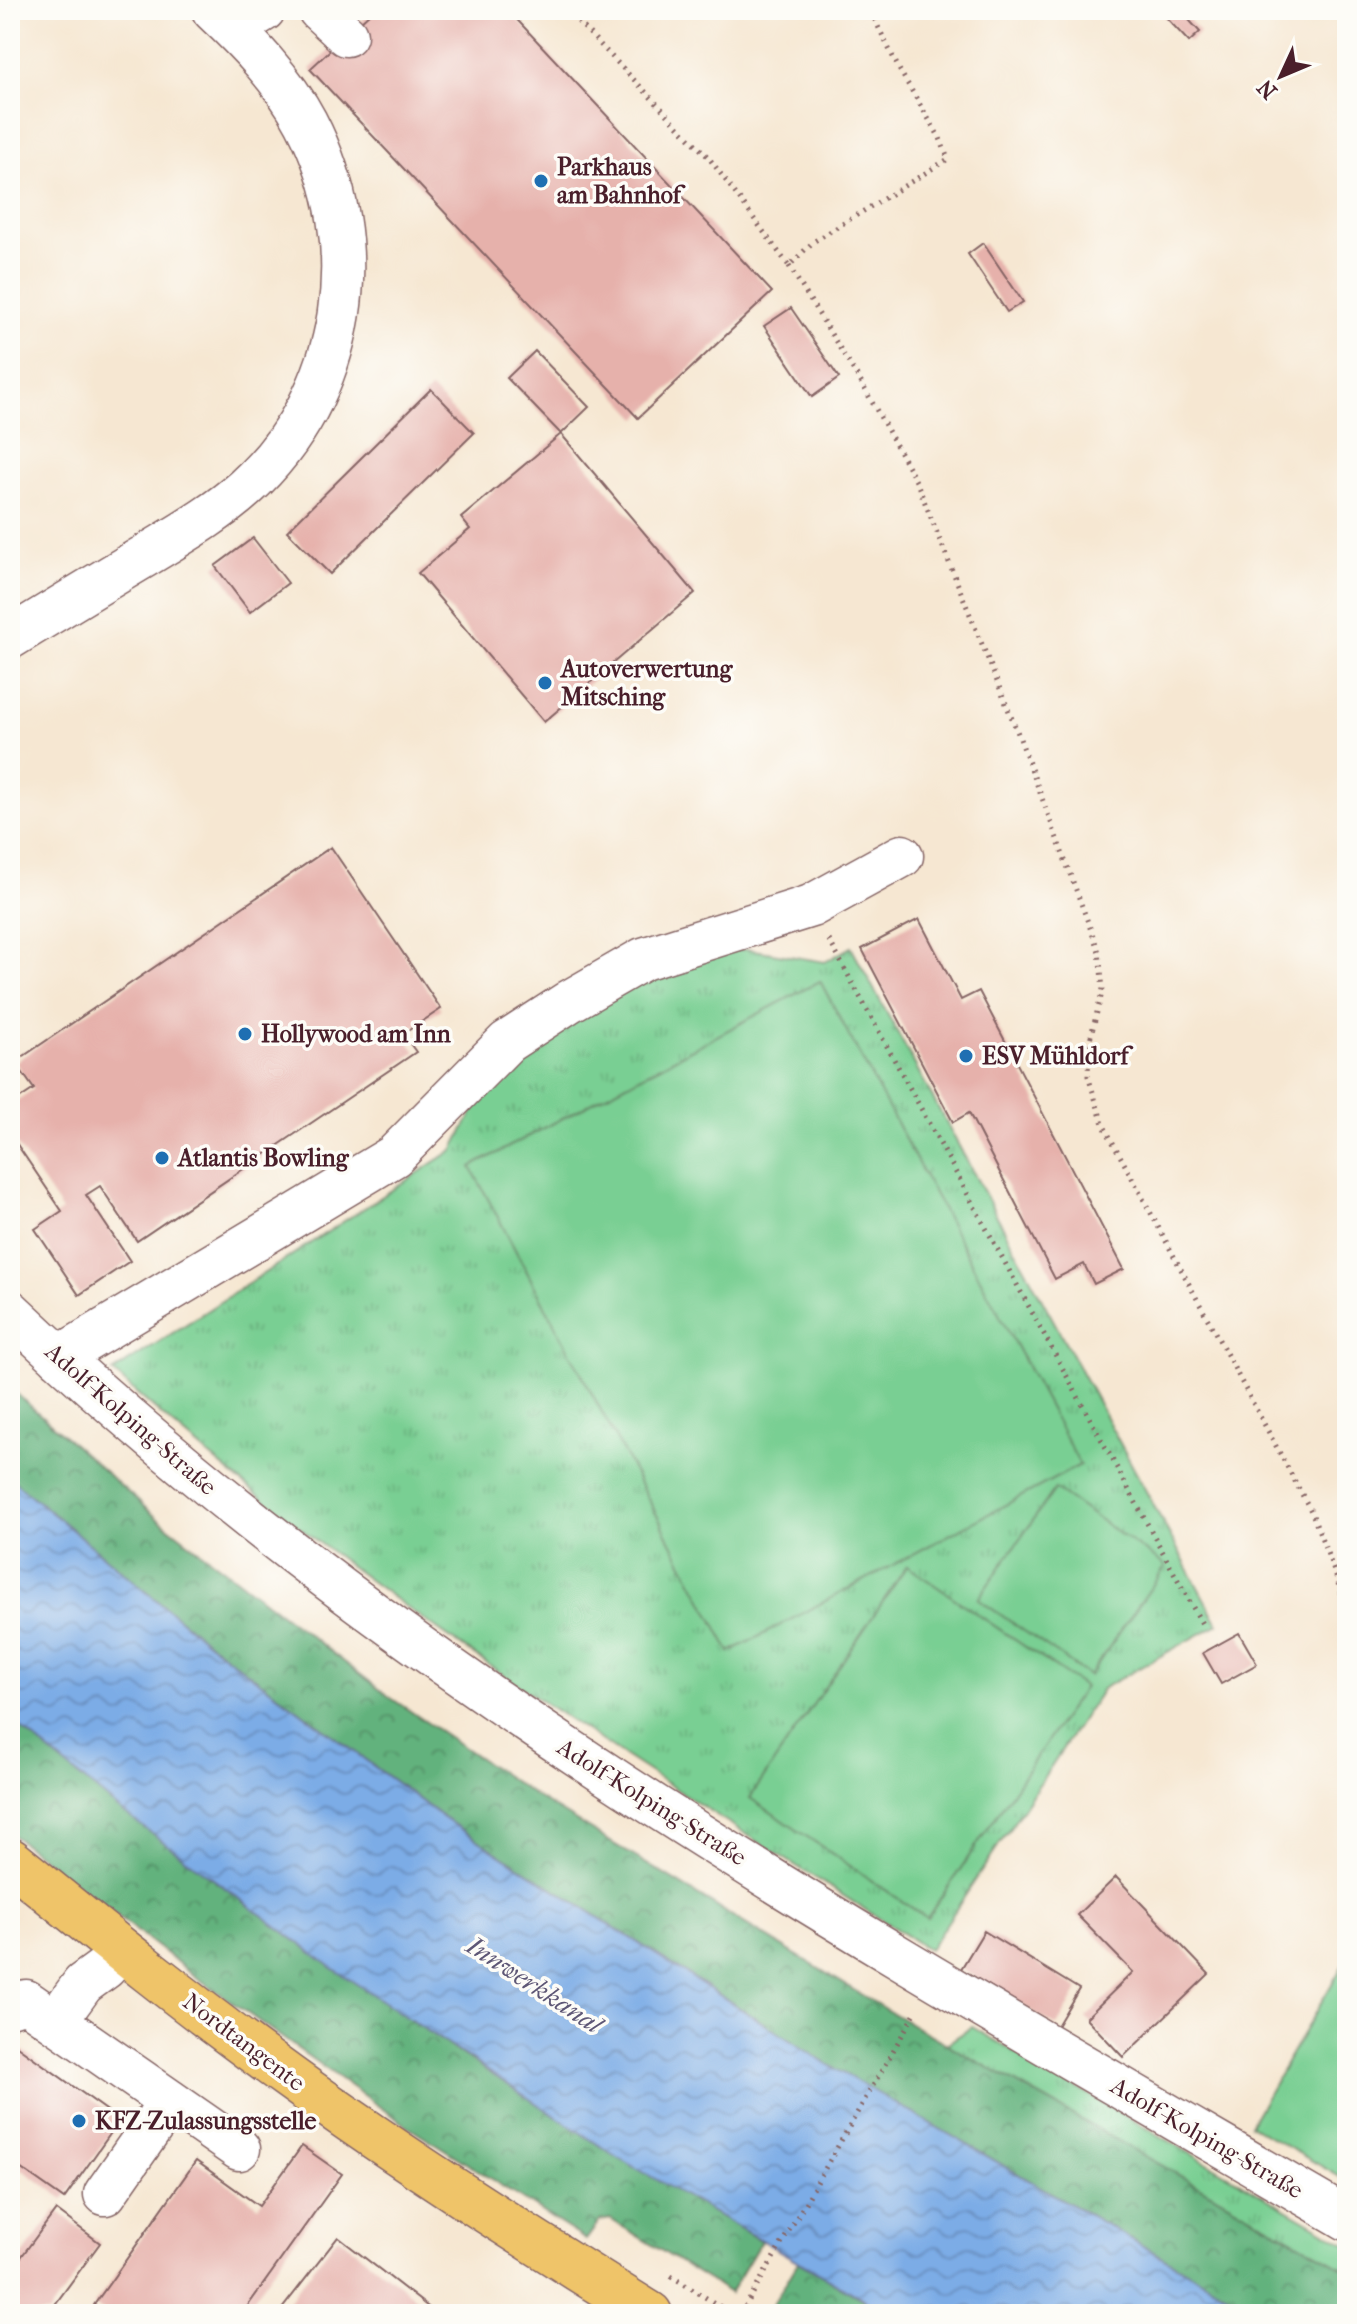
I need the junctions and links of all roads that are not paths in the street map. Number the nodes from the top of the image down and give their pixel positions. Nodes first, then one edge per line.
1 (237, 16) edge
2 (10, 638) edge
3 (902, 856) dead end
4 (10, 1311) edge
5 (59, 1357) junction
6 (10, 1860) edge
7 (121, 1950) junction
8 (10, 2006) edge
9 (56, 2021) junction
10 (170, 2101) junction
11 (239, 2149) dead end
12 (105, 2194) dead end
13 (1347, 2219) edge
14 (650, 2314) edge

1 - 2 street
3 - 5 street
4 - 5 street, Adolf-Kolping-Straße
5 - 13 street, Adolf-Kolping-Straße
6 - 7 main road, Nordtangente
7 - 9 street
7 - 14 main road, Nordtangente
8 - 9 street
9 - 10 street
10 - 11 street
10 - 12 street

